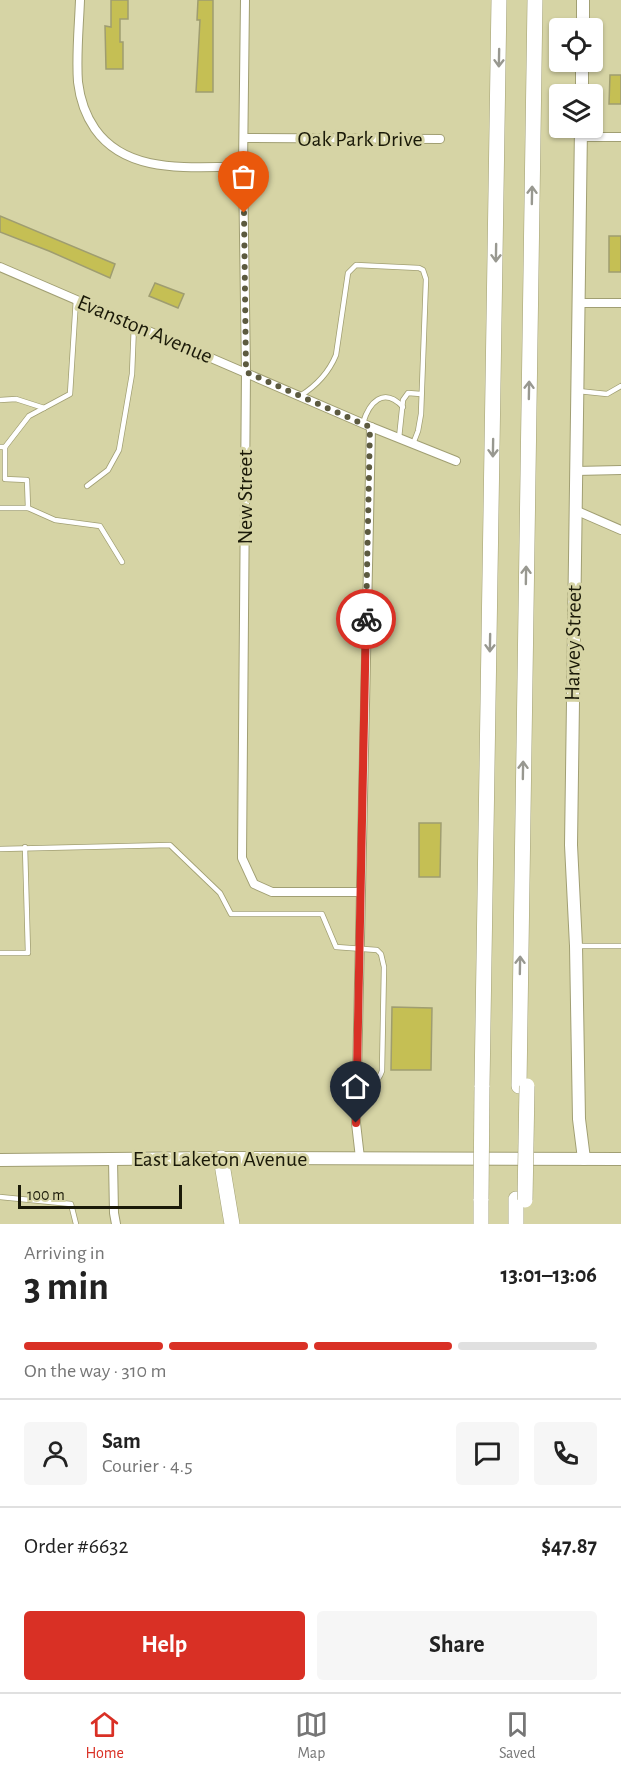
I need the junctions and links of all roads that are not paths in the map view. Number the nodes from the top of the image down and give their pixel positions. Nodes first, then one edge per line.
1 (80, 0) edge
2 (245, 0) edge
3 (500, 0) edge
4 (535, 0) edge
5 (583, 0) edge
6 (583, 18) edge
7 (603, 135) edge
8 (621, 137) edge
9 (244, 138) junction
10 (581, 138) edge
11 (440, 139) dead end
12 (243, 167) junction
13 (0, 267) edge
14 (76, 299) junction
15 (578, 303) junction
16 (621, 303) edge
17 (134, 324) junction
18 (246, 372) junction
19 (621, 386) edge
20 (577, 391) junction
21 (422, 394) junction
22 (300, 396) junction
23 (0, 400) edge
24 (402, 407) junction
25 (45, 408) junction
26 (367, 425) junction
27 (399, 438) junction
28 (413, 444) junction
29 (2, 447) edge
30 (456, 461) dead end
31 (621, 470) edge
32 (576, 471) junction
33 (87, 486) dead end
34 (0, 508) edge
35 (28, 508) junction
36 (574, 510) junction
37 (621, 530) edge
38 (122, 562) dead end
39 (25, 847) junction
40 (0, 849) edge
41 (360, 892) junction
42 (576, 946) junction
43 (621, 946) edge
44 (359, 949) junction
45 (0, 953) edge
46 (358, 1084) junction
47 (221, 1158) junction
48 (360, 1158) junction
49 (584, 1159) junction
50 (621, 1159) edge
51 (0, 1160) edge
52 (113, 1160) junction
53 (0, 1197) edge
54 (521, 1199) junction
55 (481, 1202) junction
56 (76, 1224) edge
57 (116, 1224) edge
58 (225, 1224) edge
59 (232, 1224) edge
60 (475, 1224) edge
61 (481, 1224) edge
62 (516, 1224) edge
63 (528, 1224) edge

1 - 12 street
2 - 9 street, New Street
3 -> 55 highway, bridge
54 -> 4 highway
5 - 6 street
7 - 8 street
9 - 11 street, Oak Park Drive
9 - 12 street, New Street
10 - 15 street, Harvey Street
12 - 18 street, New Street
13 - 14 street, Evanston Avenue
14 - 17 street, Evanston Avenue
14 - 25 lane
15 - 16 street
15 - 20 street, Harvey Street
17 - 18 street, Evanston Avenue
17 - 33 lane
18 - 22 street, Evanston Avenue
18 - 41 street, New Street
19 - 20 lane
20 - 32 street, Harvey Street
21 - 22 lane
21 - 24 lane
21 - 28 lane
22 - 26 street, Evanston Avenue
23 - 25 lane
24 - 26 lane
24 - 27 lane
25 - 29 lane
26 - 27 street, Evanston Avenue
26 - 41 street
27 - 28 street, Evanston Avenue
28 - 30 street, Evanston Avenue
29 - 35 lane
31 - 32 street
32 - 36 street, Harvey Street
34 - 35 lane
35 - 38 lane
36 - 37 street
36 - 42 street, Harvey Street
39 - 40 lane
39 - 44 lane
39 - 45 lane
41 - 44 street
42 - 43 lane
42 - 49 street, Harvey Street
44 - 46 street
44 - 46 lane
46 - 48 street
47 - 48 street, East Laketon Avenue
47 - 52 street, East Laketon Avenue
47 - 58 highway
47 - 59 highway
48 - 49 street, East Laketon Avenue
49 - 50 street, East Laketon Avenue
51 - 52 street, East Laketon Avenue
52 - 57 street
53 - 56 lane
54 - 62 highway
54 - 63 highway
55 - 60 highway
55 - 61 highway

